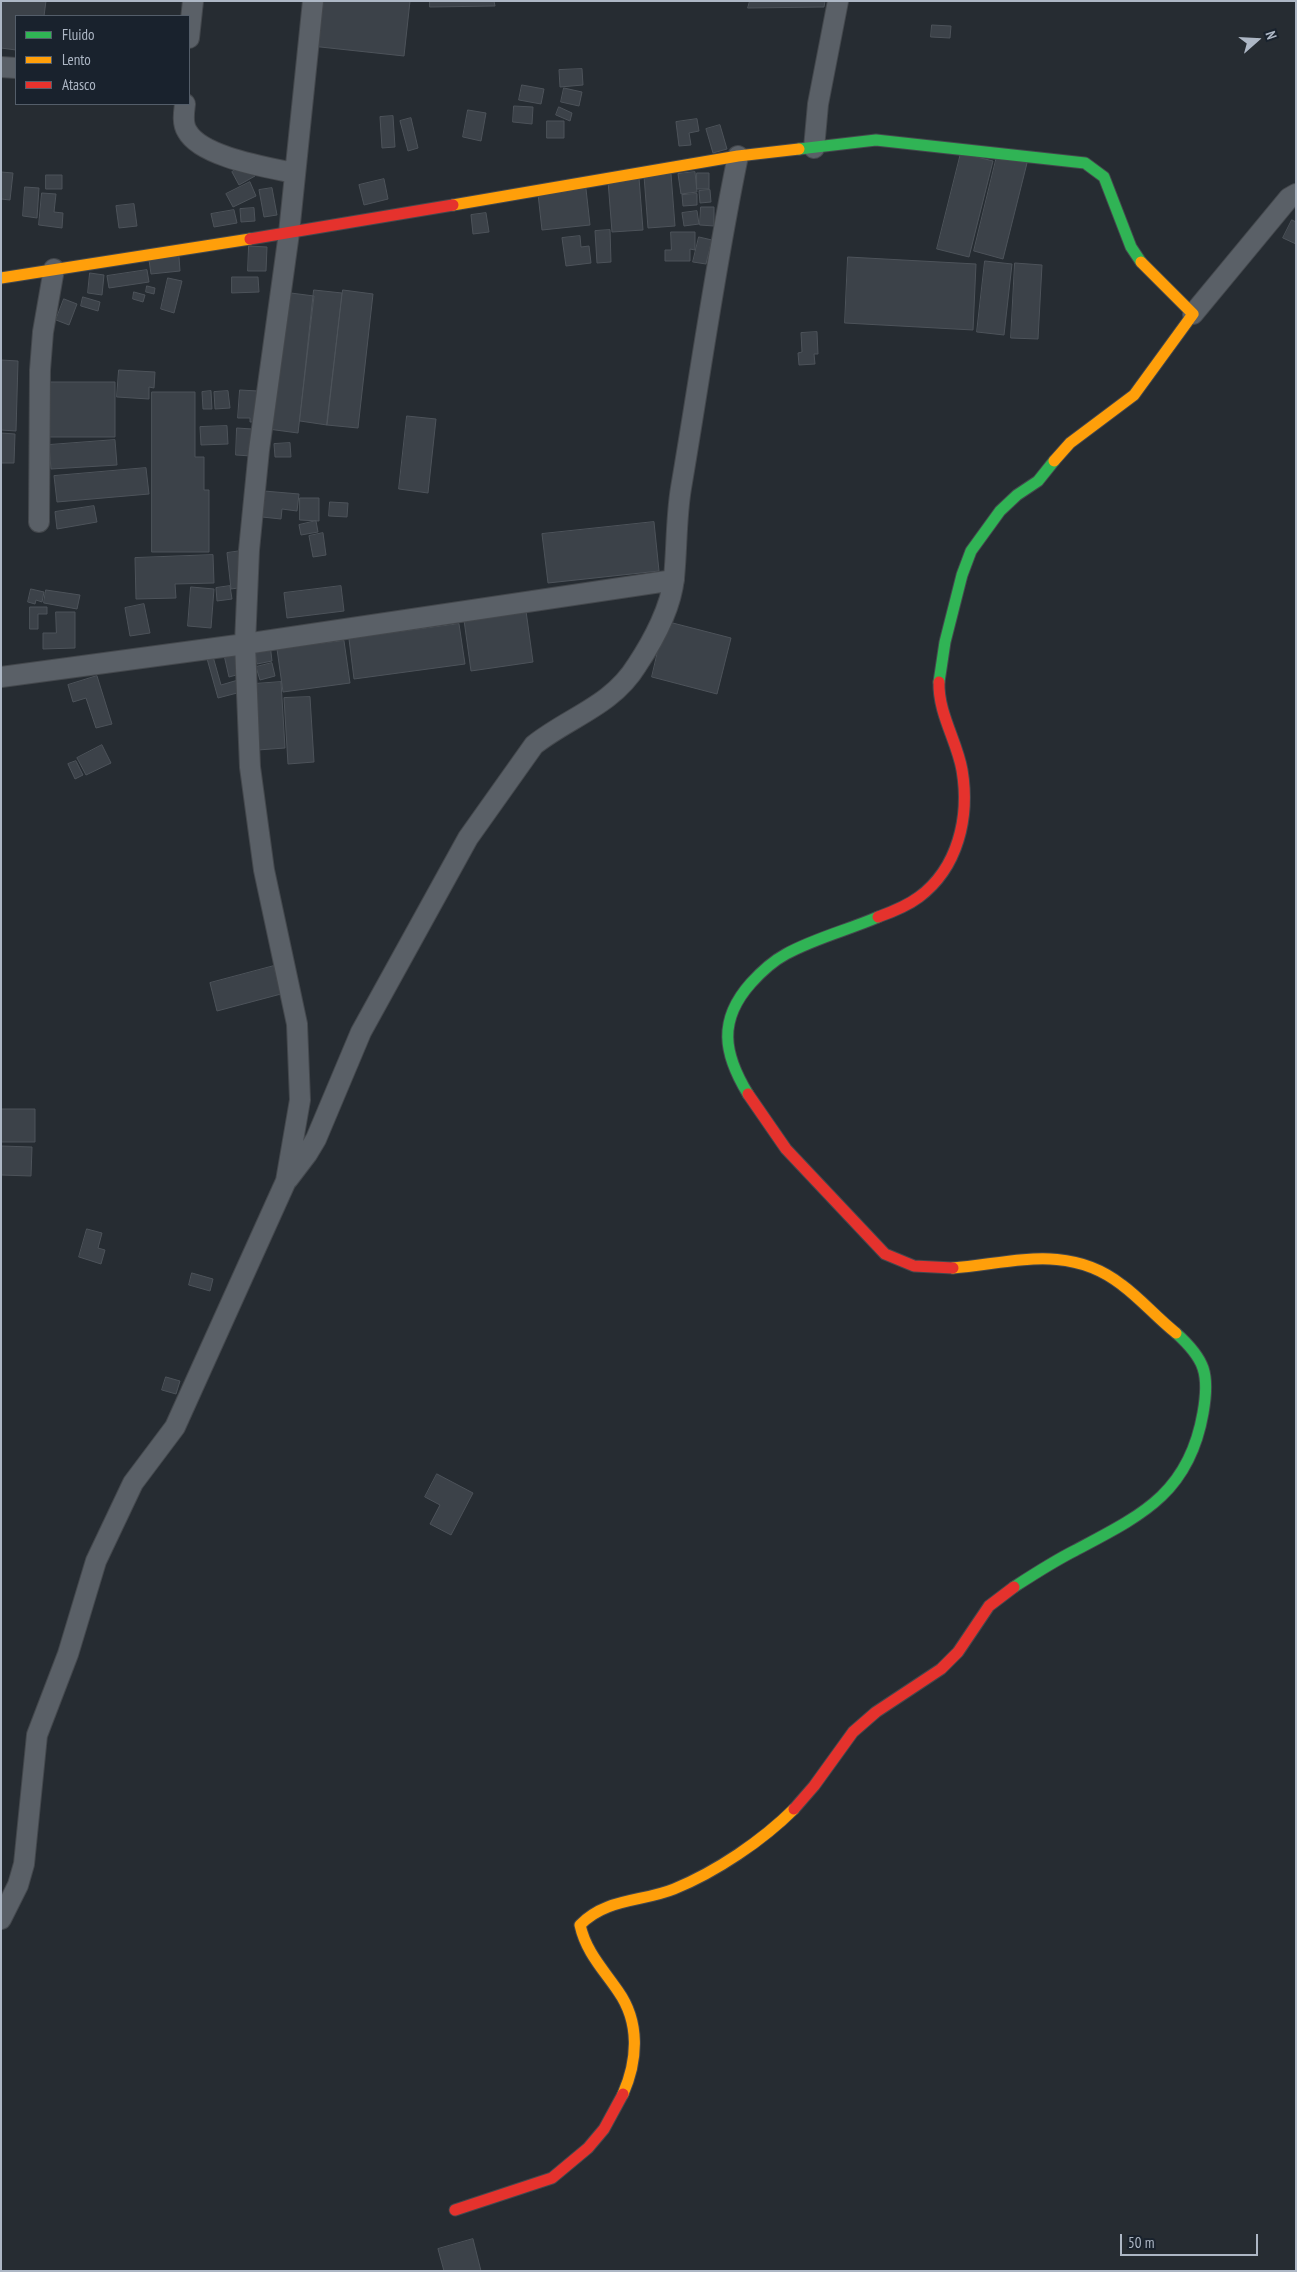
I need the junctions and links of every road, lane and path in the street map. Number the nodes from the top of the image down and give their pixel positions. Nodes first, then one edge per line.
1 (193, 1) edge
2 (313, 1) edge
3 (838, 1) edge
4 (190, 29) edge
5 (1, 67) edge
6 (15, 68) edge
7 (184, 105) edge
8 (814, 148) junction
9 (738, 156) junction
10 (294, 173) junction
11 (1296, 194) edge
12 (289, 233) junction
13 (54, 270) junction
14 (1, 278) edge
15 (1192, 314) junction
16 (39, 522) dead end
17 (674, 580) junction
18 (245, 644) junction
19 (1, 677) edge
20 (286, 1181) junction
21 (1, 1919) edge
22 (455, 2210) dead end

1 - 4 street
2 - 10 street
3 - 8 street
5 - 6 street
7 - 10 street
8 - 9 street
8 - 15 street
9 - 12 street
9 - 17 street
10 - 12 street
11 - 15 street
12 - 13 street
12 - 18 street
13 - 14 street
13 - 16 street
15 - 22 street
17 - 18 street
17 - 20 street
18 - 19 street
18 - 20 street
20 - 21 street

